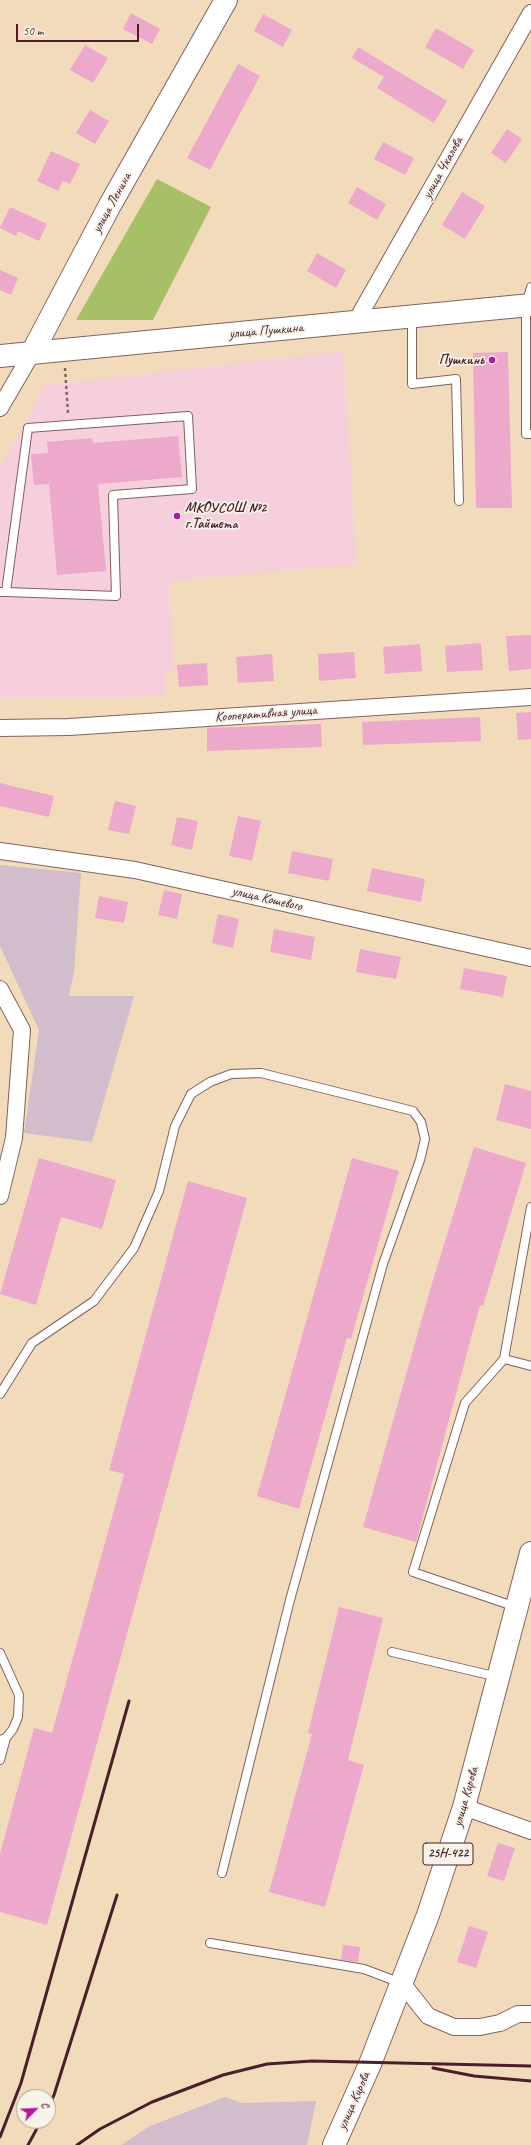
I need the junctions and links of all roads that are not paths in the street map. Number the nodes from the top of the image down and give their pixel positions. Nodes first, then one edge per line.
1 (226, 0) edge
2 (531, 13) edge
3 (529, 299) edge
4 (412, 317) junction
5 (355, 323) junction
6 (32, 353) junction
7 (0, 356) edge
8 (0, 408) edge
9 (531, 434) edge
10 (460, 501) dead end
11 (3, 592) edge
12 (531, 697) edge
13 (0, 728) edge
14 (0, 851) edge
15 (531, 958) edge
16 (0, 989) edge
17 (7, 1139) edge
18 (0, 1196) edge
19 (531, 1207) edge
20 (504, 1359) junction
21 (531, 1366) edge
22 (0, 1394) edge
23 (531, 1554) edge
24 (517, 1608) junction
25 (392, 1652) dead end
26 (0, 1653) edge
27 (498, 1678) junction
28 (3, 1739) edge
29 (0, 1760) edge
30 (464, 1807) junction
31 (531, 1831) edge
32 (222, 1873) dead end
33 (210, 1943) dead end
34 (402, 1983) junction
35 (531, 2014) edge
36 (334, 2145) edge

1 - 6 main road, улица Ленина
2 - 5 street, улица Чкалова
3 - 4 main road, улица Пушкина
3 - 9 lane
4 - 5 main road, улица Пушкина
4 - 10 lane
5 - 6 main road, улица Пушкина
6 - 7 main road, улица Пушкина
6 - 8 street, улица Ленина
11 - 11 lane
12 - 13 street, Кооперативная улица
14 - 15 street, улица Кошевого
16 - 17 street
17 - 18 street
19 - 20 lane
20 - 21 lane
20 - 24 lane
22 - 32 lane
23 - 24 main road, улица Кирова / 25Н-422
24 - 27 main road, улица Кирова / 25Н-422
25 - 27 lane
26 - 28 lane
27 - 30 main road, улица Кирова / 25Н-422
28 - 29 lane
30 - 31 street
30 - 34 main road, улица Кирова / 25Н-422
33 - 34 lane
34 - 35 street
34 - 36 main road, улица Кирова / 25Н-422

